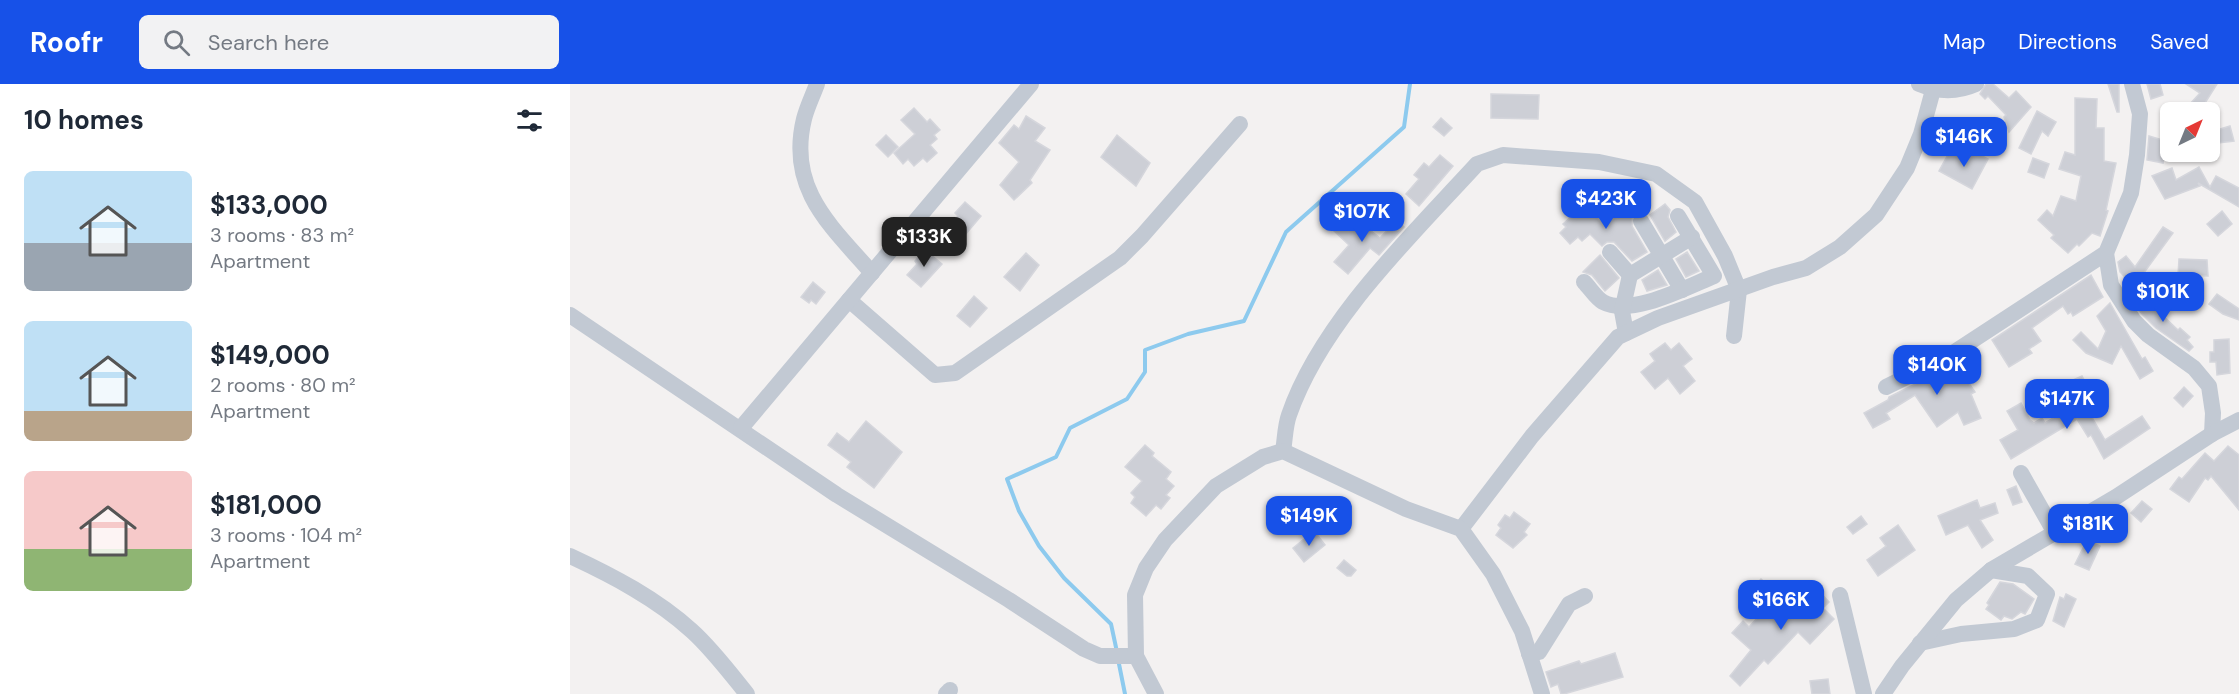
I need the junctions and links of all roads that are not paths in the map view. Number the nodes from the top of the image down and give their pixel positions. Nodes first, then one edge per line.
1 (817, 84) edge
2 (1031, 84) edge
3 (1976, 84) edge
4 (2132, 84) edge
5 (1926, 87) edge
6 (1240, 124) dead end
7 (1678, 216) dead end
8 (1641, 221) dead end
9 (1692, 237) junction
10 (1610, 252) dead end
11 (2106, 254) junction
12 (1662, 255) junction
13 (872, 273) junction
14 (1630, 275) junction
15 (1584, 282) dead end
16 (1682, 290) junction
17 (1739, 290) junction
18 (849, 300) junction
19 (1623, 308) junction
20 (570, 315) edge
21 (1626, 333) junction
22 (1734, 336) dead end
23 (1886, 387) dead end
24 (2239, 420) edge
25 (741, 428) junction
26 (2212, 434) junction
27 (1283, 452) junction
28 (2021, 473) dead end
29 (1461, 529) junction
30 (2055, 533) junction
31 (570, 556) edge
32 (1991, 570) junction
33 (1840, 595) dead end
34 (1585, 596) dead end
35 (1920, 644) junction
36 (1529, 654) junction
37 (1136, 656) junction
38 (747, 694) edge
39 (1156, 694) edge
40 (1542, 694) edge
41 (1864, 694) edge
42 (1883, 694) edge

1 - 13 street
2 - 13 street
3 - 5 street
4 - 11 street
5 - 17 street
6 - 18 street
7 - 9 street
8 - 12 street
9 - 12 street
9 - 16 street
10 - 14 street
11 - 23 street
11 - 26 street
12 - 14 street
12 - 16 street
13 - 18 street
14 - 19 street
15 - 19 street
16 - 19 street
17 - 21 street
17 - 22 street
17 - 27 street
18 - 25 street
19 - 21 street
20 - 25 street
21 - 29 street
24 - 26 street
25 - 37 street
26 - 30 street
27 - 29 street
27 - 37 street
28 - 30 street
29 - 36 street
30 - 32 street
31 - 38 street
32 - 35 street
32 - 35 street
33 - 41 street
34 - 36 street
35 - 42 street
36 - 40 street
37 - 39 street

